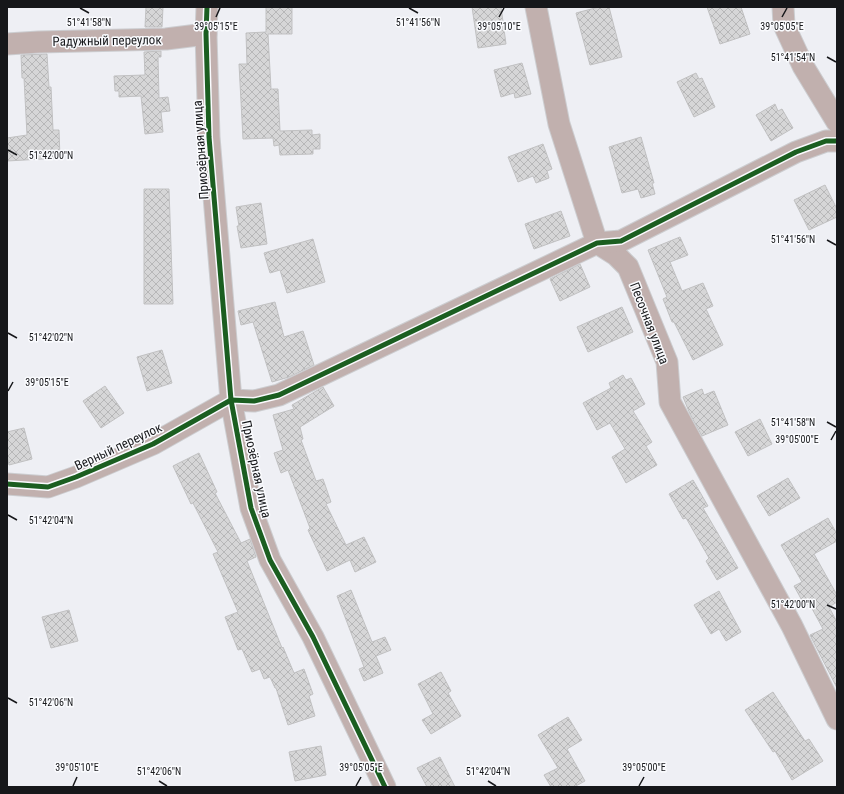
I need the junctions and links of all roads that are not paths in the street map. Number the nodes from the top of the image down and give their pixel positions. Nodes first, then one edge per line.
1 (207, 7) edge
2 (536, 7) edge
3 (783, 7) edge
4 (206, 34) junction
5 (7, 44) edge
6 (837, 122) edge
7 (837, 141) edge
8 (597, 243) junction
9 (231, 400) junction
10 (7, 484) edge
11 (837, 719) edge
12 (385, 787) edge

1 - 4 street, Приозёрная улица
2 - 8 street
3 - 6 street
4 - 5 street, Радужный переулок
4 - 9 street, Приозёрная улица
7 - 8 street
8 - 9 street
8 - 11 street, Песочная улица
9 - 10 street, Верный переулок
9 - 12 street, Приозёрная улица

